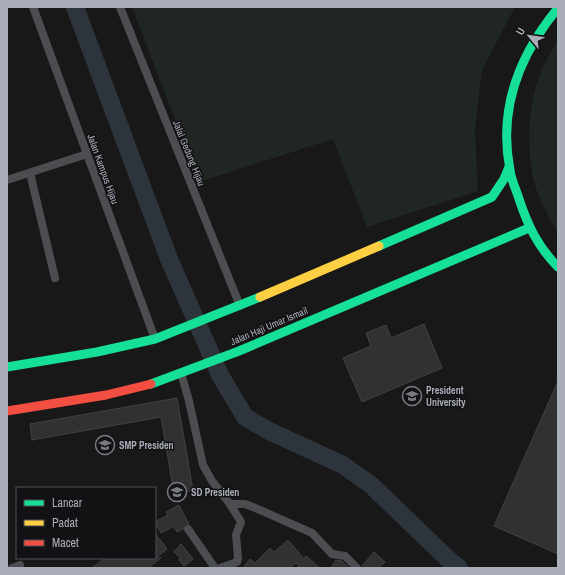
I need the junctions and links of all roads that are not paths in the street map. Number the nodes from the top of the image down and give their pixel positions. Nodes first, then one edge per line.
1 (33, 7) edge
2 (120, 7) edge
3 (558, 8) edge
4 (87, 154) junction
5 (509, 166) junction
6 (30, 173) junction
7 (7, 180) edge
8 (529, 228) junction
9 (558, 267) edge
10 (55, 278) dead end
11 (236, 308) junction
12 (154, 339) junction
13 (7, 367) edge
14 (182, 373) junction
15 (7, 411) edge
16 (230, 504) junction
17 (188, 529) dead end
18 (215, 568) edge
19 (220, 568) edge
20 (357, 568) edge

1 - 4 street, Jalan Kampus Hijau
2 - 11 street, Jalal Gedung Hijau
3 - 5 main road
4 - 6 street
4 - 12 street, Jalan Kampus Hijau
5 - 8 main road
5 - 11 main road
6 - 7 street
6 - 10 street
8 - 9 main road
8 - 14 main road, Jalan Haji Umar Ismail
11 - 12 main road
12 - 13 main road
14 - 15 main road, Jalan Haji Umar Ismail
14 - 16 street
16 - 19 street
16 - 20 street
17 - 18 street

